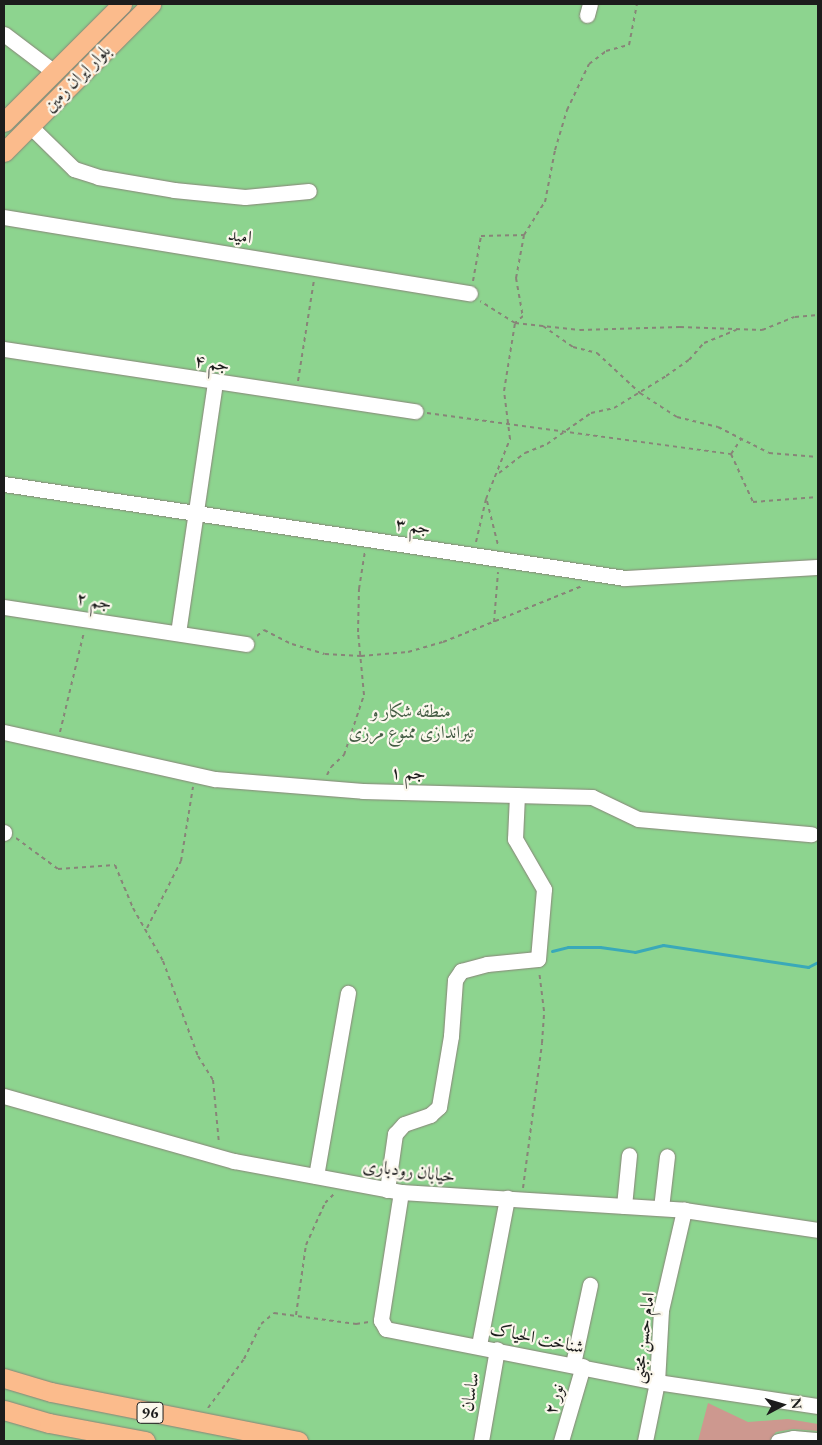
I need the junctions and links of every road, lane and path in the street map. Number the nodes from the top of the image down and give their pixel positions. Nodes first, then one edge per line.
1 (122, 4) edge
2 (151, 4) edge
3 (637, 4) edge
4 (4, 34) edge
5 (54, 72) junction
6 (4, 122) edge
7 (30, 126) junction
8 (4, 152) edge
9 (309, 192) dead end
10 (4, 217) edge
11 (524, 235) junction
12 (316, 268) junction
13 (470, 293) junction
14 (818, 315) edge
15 (515, 323) junction
16 (541, 325) junction
17 (737, 330) junction
18 (4, 349) edge
19 (215, 383) junction
20 (640, 393) junction
21 (295, 394) junction
22 (415, 411) joint
23 (509, 423) junction
24 (566, 432) junction
25 (741, 439) junction
26 (732, 454) junction
27 (818, 458) edge
28 (497, 474) junction
29 (4, 484) edge
30 (818, 497) edge
31 (194, 514) junction
32 (368, 538) junction
33 (474, 554) junction
34 (818, 567) edge
35 (608, 576) junction
36 (4, 606) edge
37 (86, 619) junction
38 (178, 633) junction
39 (246, 644) joint
40 (361, 656) junction
41 (4, 732) edge
42 (57, 744) junction
43 (196, 774) junction
44 (322, 787) junction
45 (517, 795) junction
46 (4, 832) edge
47 (811, 834) dead end
48 (147, 928) junction
49 (538, 959) junction
50 (348, 993) dead end
51 (4, 1096) edge
52 (629, 1155) dead end
53 (667, 1156) dead end
54 (221, 1158) junction
55 (316, 1176) junction
56 (346, 1182) junction
57 (394, 1191) junction
58 (514, 1199) junction
59 (624, 1206) junction
60 (661, 1208) junction
61 (684, 1210) junction
62 (818, 1230) edge
63 (590, 1284) dead end
64 (296, 1315) junction
65 (381, 1320) junction
66 (479, 1345) junction
67 (497, 1349) junction
68 (578, 1365) junction
69 (4, 1378) edge
70 (658, 1382) junction
71 (818, 1406) edge
72 (4, 1410) edge
73 (196, 1422) junction
74 (88, 1436) edge
75 (818, 1440) edge
76 (145, 1441) edge
77 (298, 1441) edge
78 (480, 1441) edge
79 (562, 1441) edge
80 (645, 1441) edge
81 (778, 1441) edge

1 - 5 main road, بلوار ایران زمین
2 - 7 main road, بلوار ایران زمین
3 - 11 path
4 - 5 street
5 - 6 main road, بلوار ایران زمین
7 - 8 main road, بلوار ایران زمین
7 - 9 street
10 - 12 street, امید
11 - 13 path
11 - 15 path
12 - 13 street, امید
12 - 21 path
13 - 15 path
14 - 17 path
15 - 16 path
15 - 23 path
16 - 17 path
16 - 20 path
17 - 20 path
18 - 19 street, جم ۴
19 - 21 street, جم ۴
19 - 31 street
20 - 24 path
20 - 25 path
21 - 22 street, جم ۴
22 - 23 path
23 - 24 path
23 - 28 path
24 - 26 path
24 - 28 path
25 - 26 path
25 - 27 path
26 - 30 path
28 - 33 path
29 - 31 street, جم ۳
31 - 32 street, جم ۳
31 - 38 street
32 - 33 street, جم ۳
32 - 40 path
33 - 35 street, جم ۳
34 - 35 street, جم ۳
35 - 40 path
36 - 37 street, جم ۲
37 - 38 street, جم ۲
37 - 42 path
38 - 39 street, جم ۲
39 - 40 path
40 - 44 path
41 - 42 street, جم ۱
42 - 43 street, جم ۱
43 - 44 street, جم ۱
43 - 48 path
44 - 45 street, جم ۱
45 - 47 street, جم ۱
45 - 49 street
46 - 48 path
48 - 54 path
49 - 57 street
49 - 58 path
50 - 55 street
51 - 54 street, خیابان رودباری
52 - 59 street
53 - 60 street
54 - 55 street, خیابان رودباری
55 - 56 street, خیابان رودباری
56 - 57 street, خیابان رودباری
56 - 64 path
57 - 58 street, خیابان رودباری
57 - 65 street
58 - 59 street, خیابان رودباری
58 - 66 street
59 - 60 street, خیابان رودباری
60 - 61 street, خیابان رودباری
61 - 62 street, خیابان رودباری
61 - 70 street, امام حسن مجتبی
63 - 68 street, نور ٢
64 - 65 path
64 - 73 path
65 - 66 street, شناخت الحیاک
66 - 67 street, شناخت الحیاک
67 - 68 street, شناخت الحیاک
67 - 78 street, ساسان
68 - 70 street, شناخت الحیاک
68 - 79 street, نور ٢
69 - 73 main road, 96
70 - 71 street, شناخت الحیاک
70 - 80 street, امام حسن مجتبی
72 - 74 main road, 96
73 - 77 main road, 96
74 - 76 main road, 96
75 - 81 street

